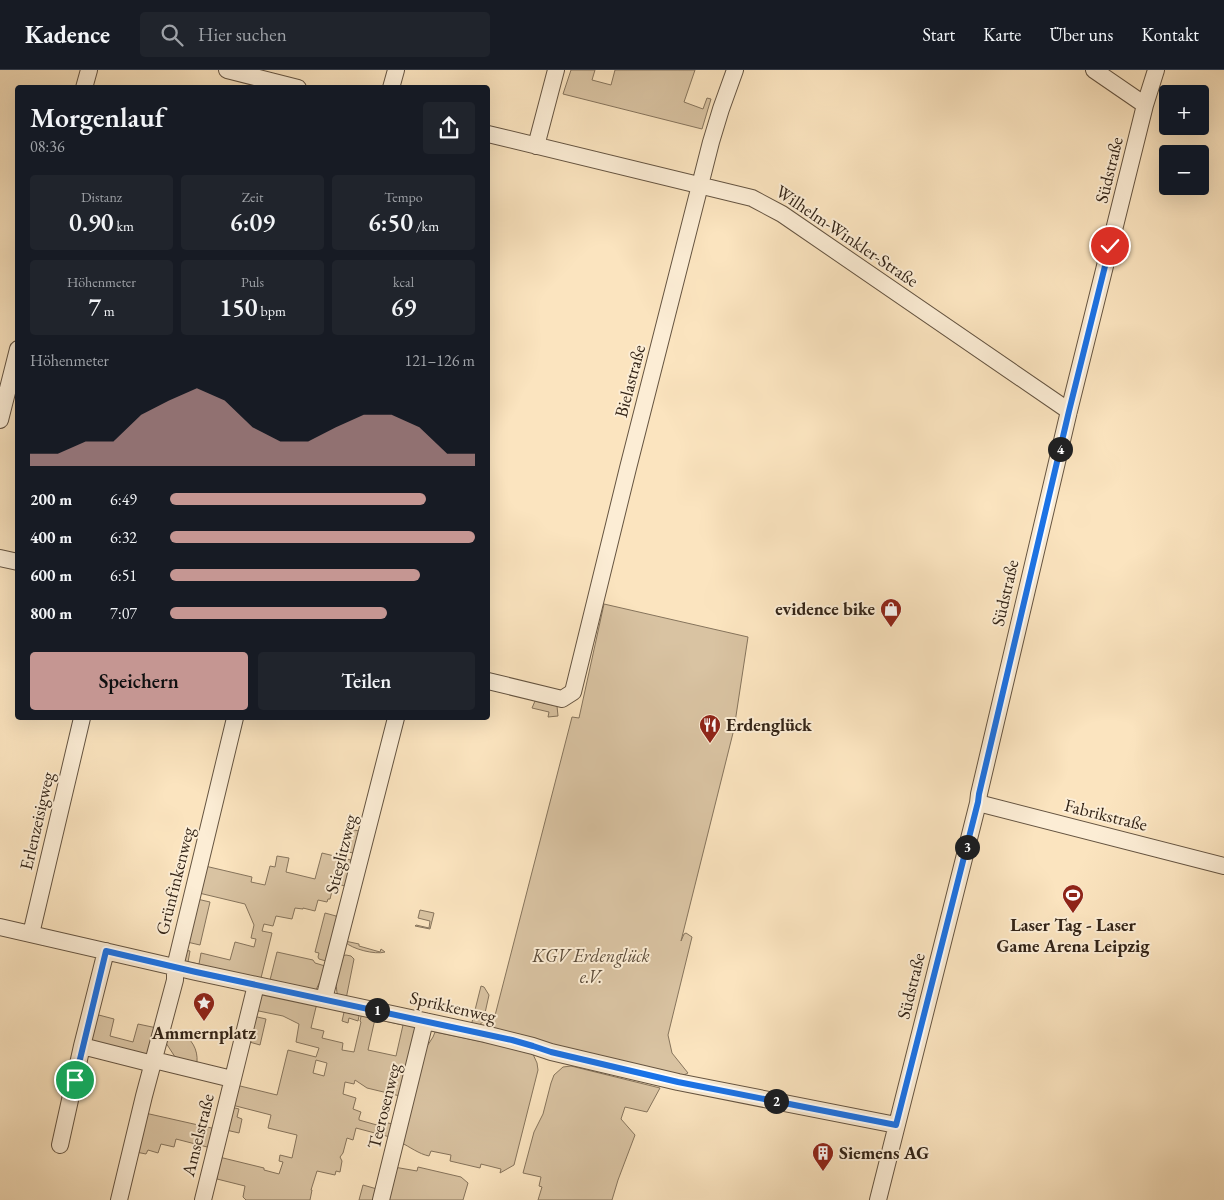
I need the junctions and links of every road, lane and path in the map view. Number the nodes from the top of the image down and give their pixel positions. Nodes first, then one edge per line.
1 (88, 70) edge
2 (226, 70) edge
3 (396, 70) edge
4 (556, 70) edge
5 (735, 70) edge
6 (1094, 70) edge
7 (1156, 70) edge
8 (85, 85) edge
9 (286, 85) edge
10 (392, 85) edge
11 (1146, 106) junction
12 (490, 134) edge
13 (536, 146) junction
14 (701, 186) junction
15 (15, 361) edge
16 (1069, 411) junction
17 (0, 420) edge
18 (0, 558) edge
19 (15, 561) edge
20 (490, 681) edge
21 (82, 720) edge
22 (235, 720) edge
23 (395, 720) edge
24 (978, 802) junction
25 (1224, 866) edge
26 (0, 928) edge
27 (31, 934) junction
28 (106, 951) junction
29 (175, 967) junction
30 (256, 985) junction
31 (324, 999) junction
32 (425, 1021) junction
33 (82, 1046) junction
34 (153, 1062) junction
35 (232, 1079) junction
36 (896, 1125) junction
37 (60, 1145) dead end
38 (119, 1200) edge
39 (203, 1200) edge
40 (381, 1200) edge
41 (878, 1200) edge

1 - 8 street
2 - 9 street
3 - 10 street
4 - 13 street
5 - 14 street, Bielastraße
6 - 11 street
7 - 11 street, Südstraße
11 - 16 street, Südstraße
12 - 13 street, Wilhelm-Winkler-Straße
13 - 14 street, Wilhelm-Winkler-Straße
14 - 16 street, Wilhelm-Winkler-Straße
14 - 20 street, Bielastraße
15 - 17 street
16 - 24 street, Südstraße
18 - 19 street
21 - 27 street, Erlenzeisigweg
22 - 29 street, Grünfinkenweg
23 - 31 street, Stieglitzweg
24 - 25 street, Fabrikstraße
24 - 36 street, Südstraße
26 - 27 street, Sprikkenweg
27 - 28 street, Sprikkenweg
28 - 29 street, Sprikkenweg
28 - 33 street
29 - 30 street, Sprikkenweg
29 - 34 street, Grünfinkenweg
30 - 31 street, Sprikkenweg
30 - 35 street
31 - 32 street, Sprikkenweg
32 - 36 street, Sprikkenweg
32 - 40 street, Teerosenweg
33 - 34 street
33 - 37 street
34 - 35 street
34 - 38 street, Grünfinkenweg
35 - 39 street, Amselstraße
36 - 41 street, Südstraße

